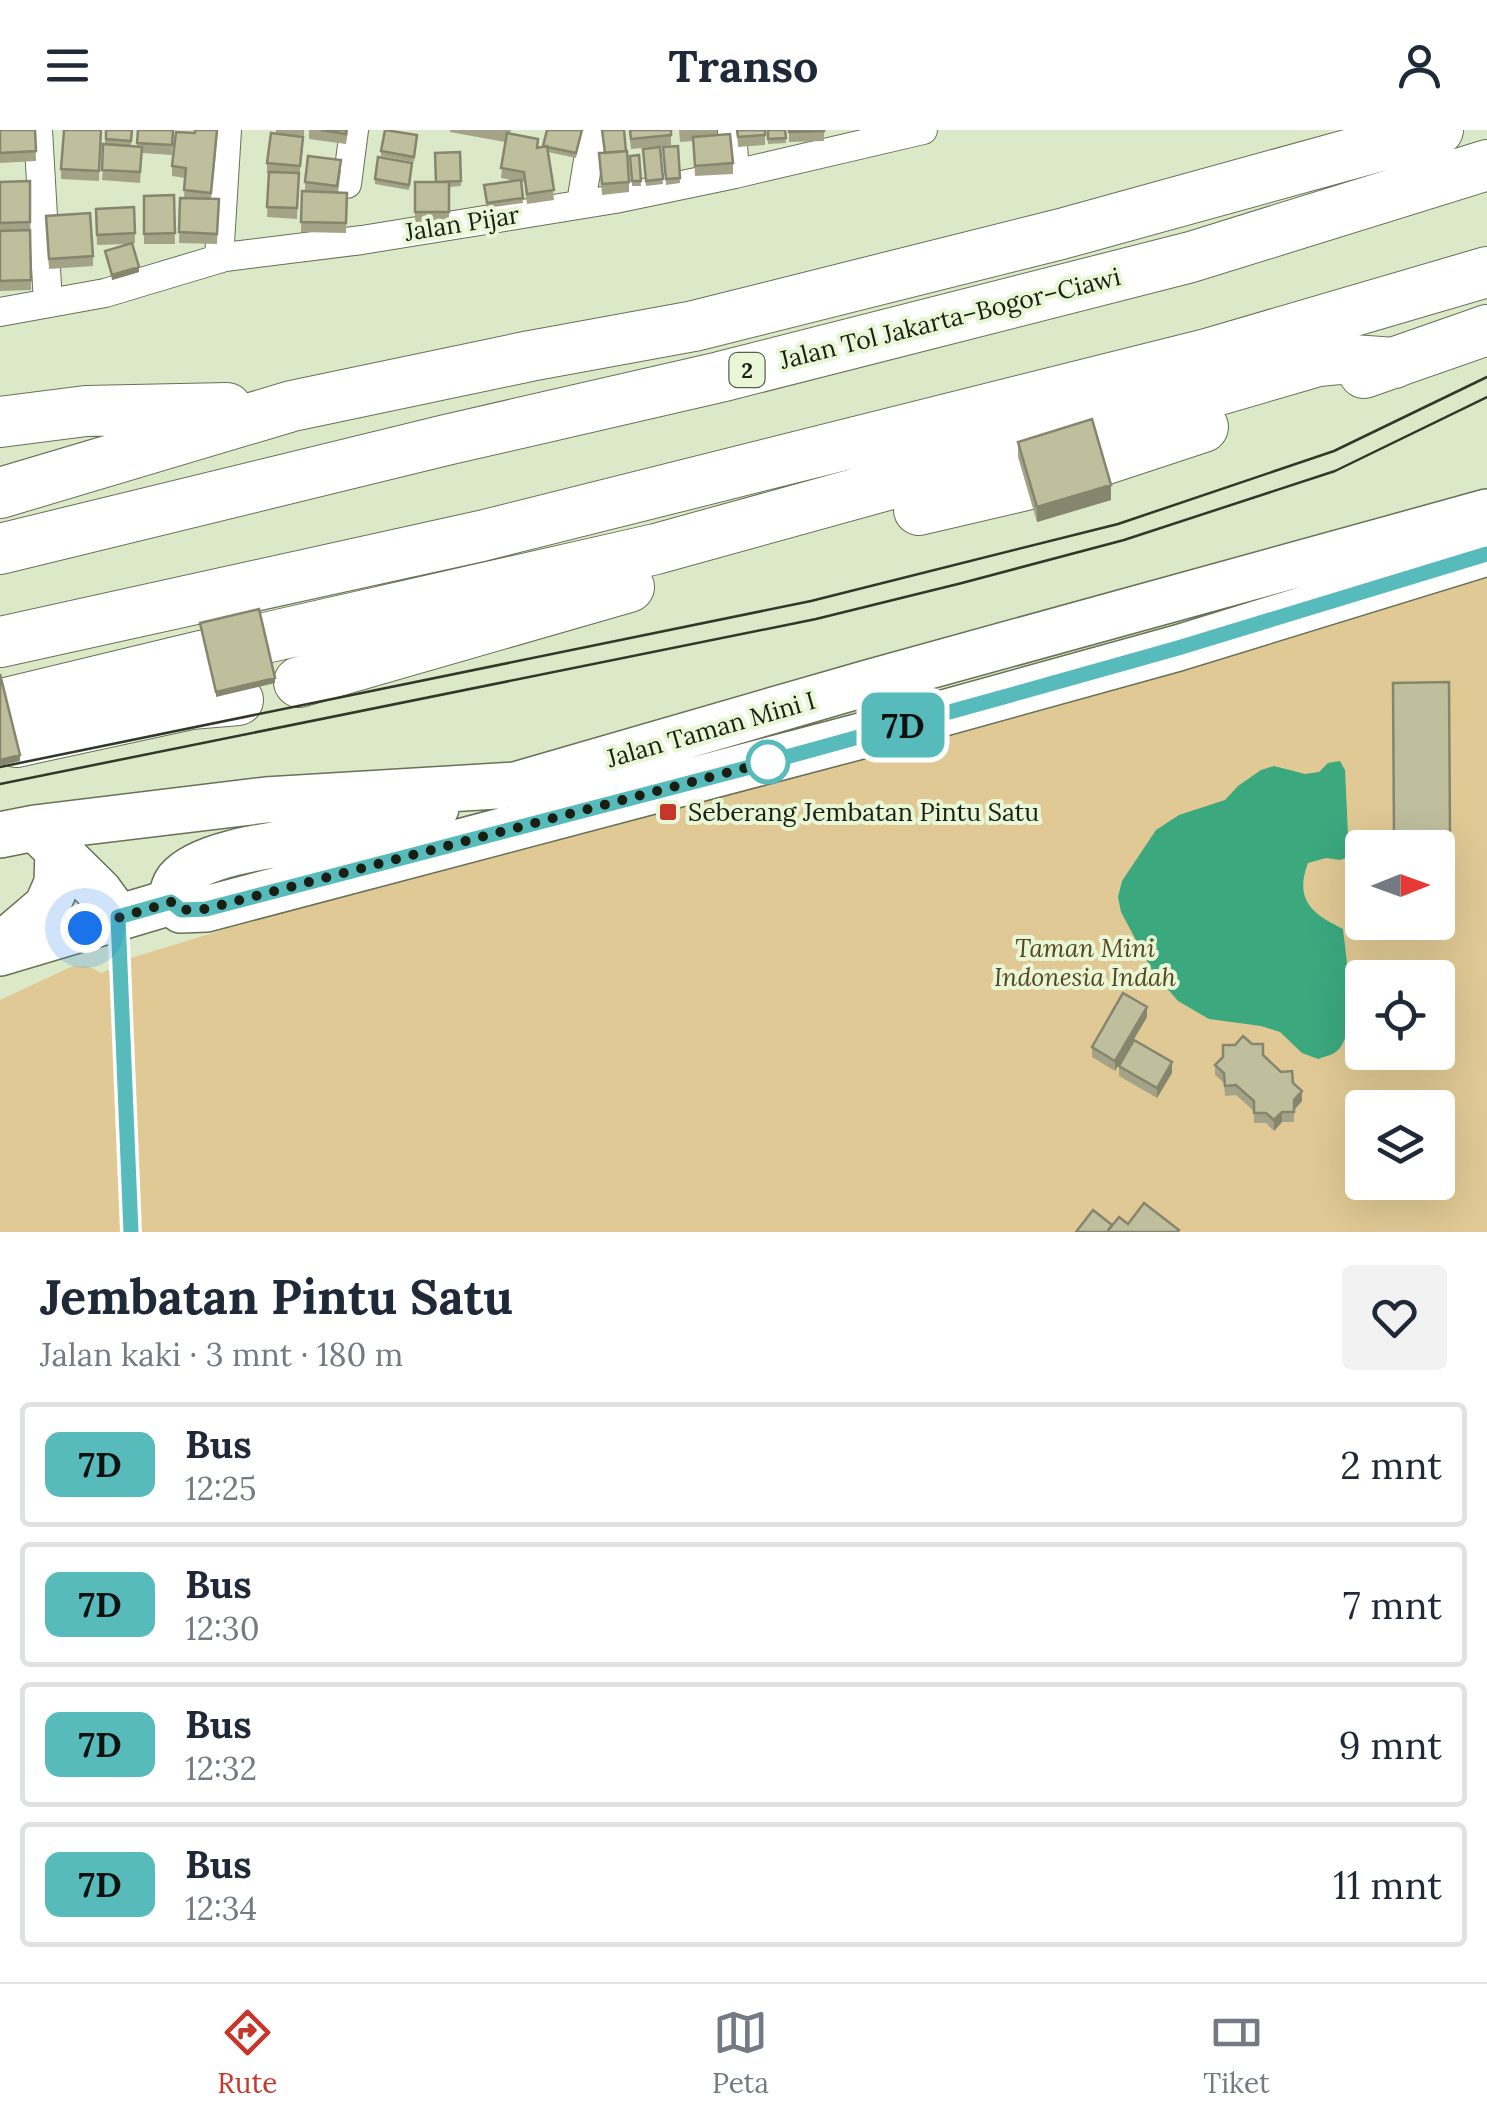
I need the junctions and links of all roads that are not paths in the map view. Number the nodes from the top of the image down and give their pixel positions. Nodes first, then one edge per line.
1 (38, 130) edge
2 (227, 130) edge
3 (240, 130) edge
4 (354, 130) edge
5 (593, 130) edge
6 (732, 130) edge
7 (923, 130) edge
8 (1438, 130) edge
9 (1487, 166) edge
10 (735, 174) junction
11 (347, 184) dead end
12 (581, 203) junction
13 (222, 258) junction
14 (1487, 272) edge
15 (48, 303) junction
16 (0, 312) edge
17 (1487, 330) edge
18 (1394, 363) junction
19 (292, 406) junction
20 (0, 422) edge
21 (1100, 461) edge
22 (1026, 484) edge
23 (0, 493) edge
24 (1487, 512) edge
25 (0, 550) edge
26 (1487, 554) edge
27 (265, 638) edge
28 (0, 642) edge
29 (206, 655) edge
30 (299, 682) dead end
31 (238, 700) dead end
32 (515, 785) junction
33 (31, 838) edge
34 (171, 902) junction
35 (118, 917) junction
36 (0, 950) edge

1 - 15 street
2 - 13 street
3 - 13 street
4 - 11 street
5 - 12 street
6 - 10 street
7 - 10 street, Jalan Pijar
8 - 19 highway
9 - 25 highway, Jalan Tol Jakarta–Bogor–Ciawi / 2
10 - 12 street, Jalan Pijar
12 - 13 street, Jalan Pijar
13 - 15 street, Jalan Pijar
14 - 28 highway
15 - 16 street, Jalan Pijar
17 - 18 highway
18 - 21 highway
18 - 27 highway
19 - 20 highway
19 - 23 highway
22 - 30 highway
24 - 32 main road, Jalan Taman Mini I
26 - 34 main road, Jalan Taman Mini I
29 - 31 highway
32 - 33 main road, Jalan Taman Mini I
32 - 34 main road
33 - 35 main road
33 - 36 main road
34 - 35 main road, Jalan Taman Mini I
35 - 36 main road, Jalan Taman Mini I

